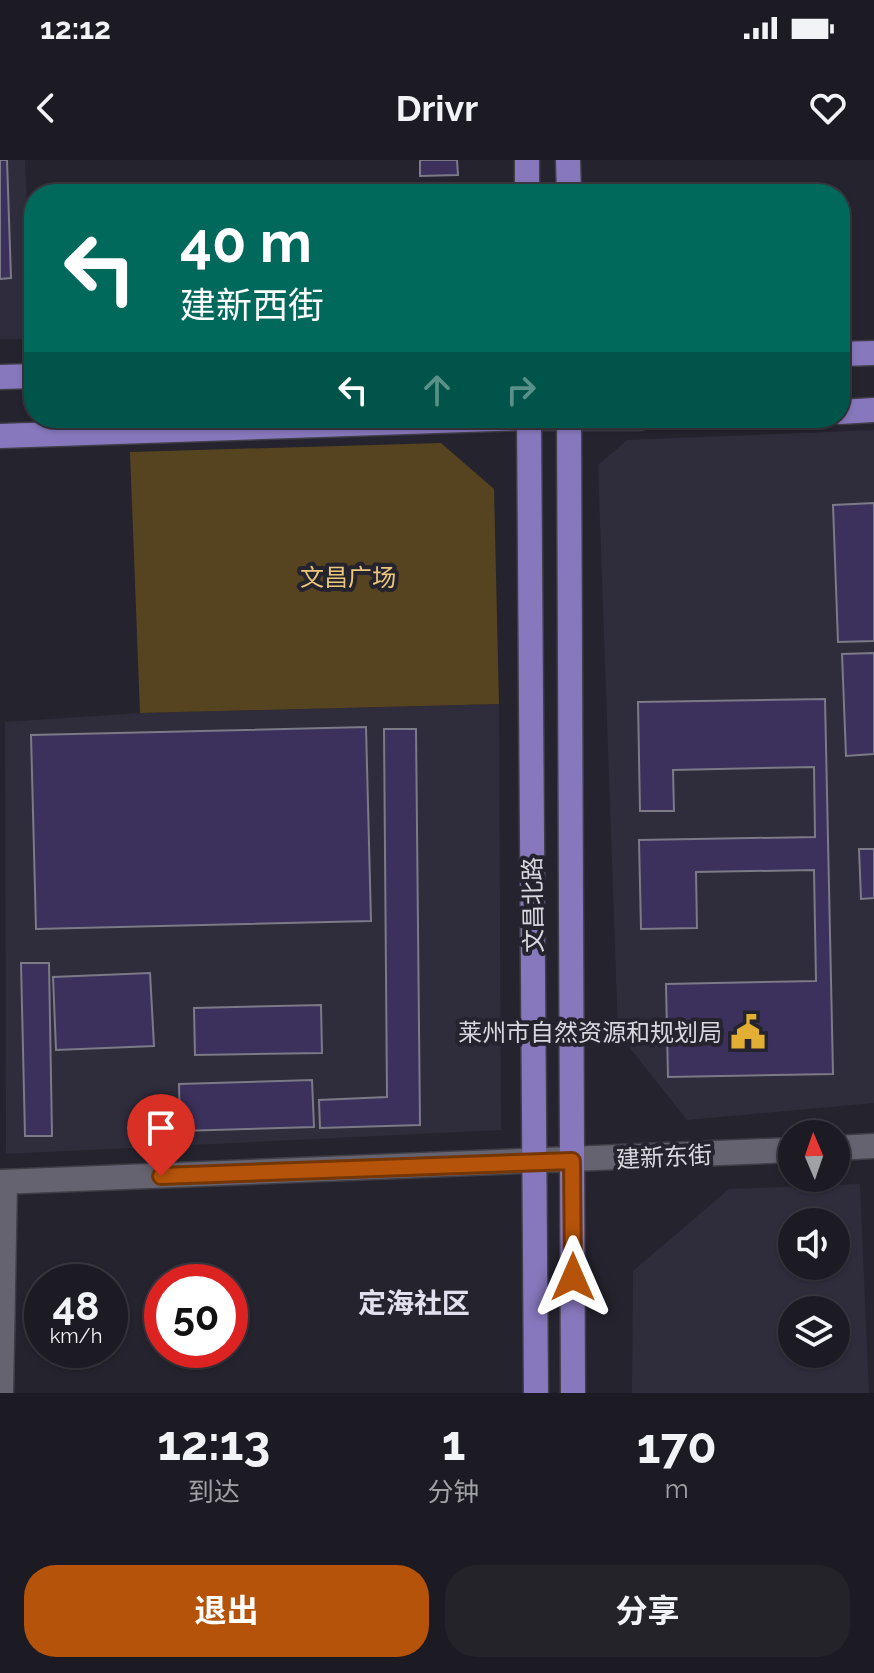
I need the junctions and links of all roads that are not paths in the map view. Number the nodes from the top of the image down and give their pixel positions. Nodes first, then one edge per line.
1 (527, 160) edge
2 (568, 160) edge
3 (527, 184) edge
4 (569, 184) edge
5 (874, 353) edge
6 (850, 354) edge
7 (24, 376) edge
8 (0, 377) edge
9 (874, 410) edge
10 (850, 411) edge
11 (232, 428) edge
12 (531, 428) edge
13 (569, 428) edge
14 (0, 436) edge
15 (874, 1146) edge
16 (850, 1147) edge
17 (778, 1151) edge
18 (572, 1161) junction
19 (535, 1162) junction
20 (2, 1182) edge
21 (1, 1393) edge
22 (536, 1393) edge
23 (573, 1393) edge

1 - 3 main road
2 - 4 main road
5 - 6 main road
7 - 8 main road
9 - 10 main road
11 - 14 main road
12 - 19 main road, 文昌北路
13 - 18 main road, 文昌北路
15 - 16 street
17 - 18 street, 建新东街
18 - 19 street, 建新东街
18 - 23 main road, 文昌北路
19 - 20 street, 建新东街
19 - 22 main road, 文昌北路
20 - 21 street

